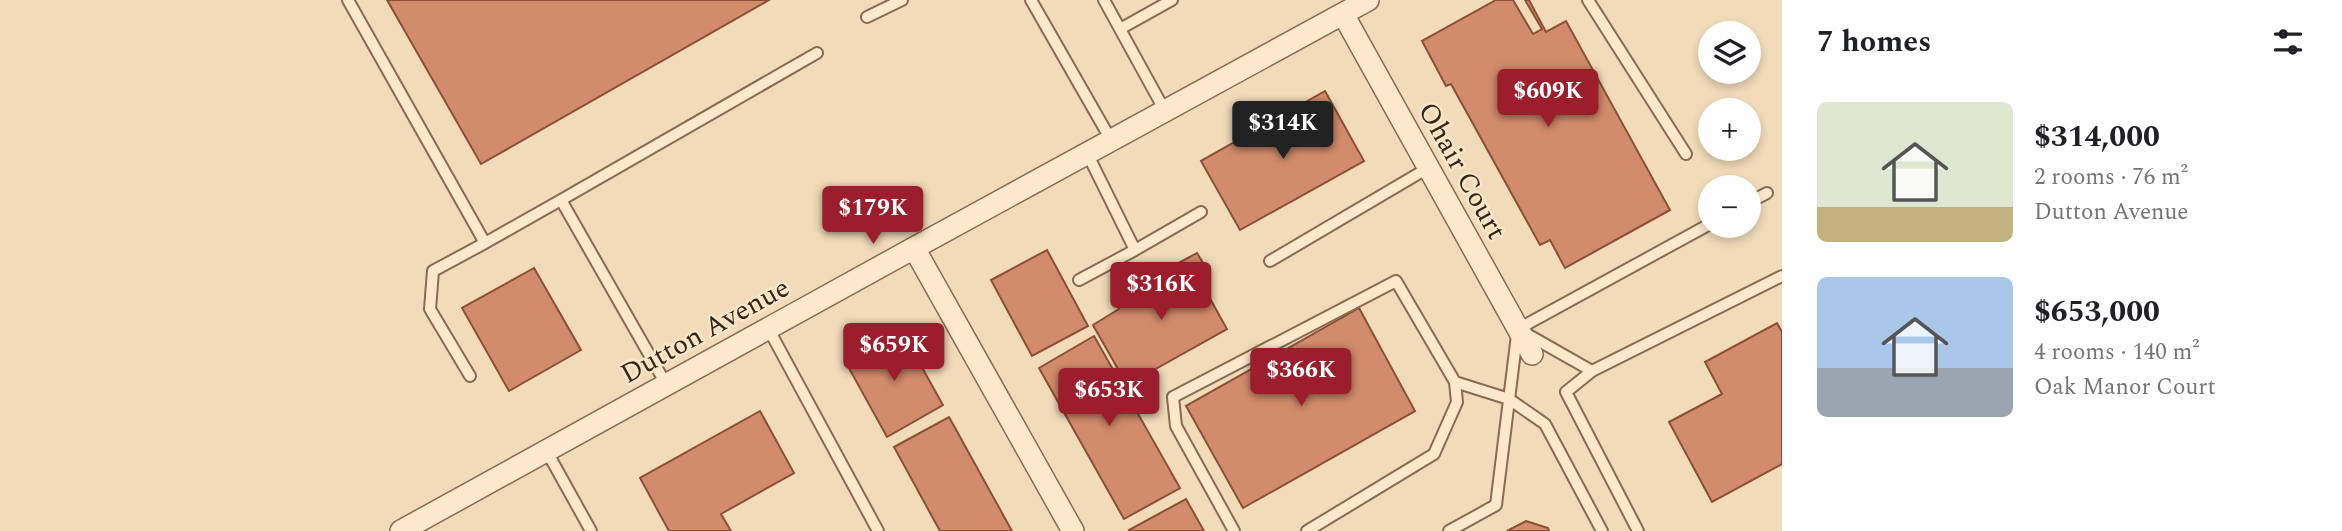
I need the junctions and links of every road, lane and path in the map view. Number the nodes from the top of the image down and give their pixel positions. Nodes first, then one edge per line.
1 (348, 0) edge
2 (902, 0) edge
3 (1031, 0) edge
4 (1104, 0) edge
5 (1172, 0) edge
6 (1368, 0) edge
7 (1588, 0) edge
8 (1343, 15) junction
9 (867, 17) dead end
10 (1120, 29) junction
11 (817, 53) dead end
12 (1165, 111) junction
13 (1111, 141) junction
14 (1087, 153) junction
15 (1686, 155) dead end
16 (1428, 168) junction
17 (1766, 193) dead end
18 (1761, 196) edge
19 (561, 200) junction
20 (1201, 212) dead end
21 (1698, 231) edge
22 (485, 243) junction
23 (914, 248) junction
24 (1135, 250) junction
25 (1270, 261) dead end
26 (1782, 276) edge
27 (1079, 280) dead end
28 (768, 328) junction
29 (1518, 329) junction
30 (1532, 354) dead end
31 (1592, 371) junction
32 (470, 376) dead end
33 (1455, 382) junction
34 (666, 384) junction
35 (1509, 400) junction
36 (546, 450) junction
37 (401, 531) edge
38 (591, 531) edge
39 (878, 531) edge
40 (1073, 531) edge
41 (1234, 531) edge
42 (1307, 531) edge
43 (1449, 531) edge
44 (1602, 531) edge
45 (1637, 531) edge

1 - 22 lane
2 - 9 lane
3 - 13 lane
4 - 10 lane
5 - 10 lane
6 - 8 street, Dutton Avenue
7 - 15 lane
8 - 12 street, Dutton Avenue
8 - 16 street, Ohair Court
10 - 12 lane
11 - 19 lane
12 - 13 street, Dutton Avenue
13 - 14 street, Dutton Avenue
14 - 23 street, Dutton Avenue
14 - 24 lane
16 - 25 lane
16 - 29 street, Ohair Court
17 - 18 lane
19 - 22 lane
19 - 34 lane
20 - 24 lane
21 - 29 lane
22 - 32 lane
23 - 28 street, Dutton Avenue
23 - 40 street
24 - 27 lane
26 - 31 lane
28 - 34 street, Dutton Avenue
28 - 39 lane
29 - 30 street, Ohair Court
29 - 31 lane
29 - 35 lane
31 - 45 lane
33 - 35 lane
33 - 41 lane
33 - 42 lane
34 - 36 street, Dutton Avenue
35 - 43 lane
35 - 44 lane
36 - 37 street, Dutton Avenue
36 - 38 lane

